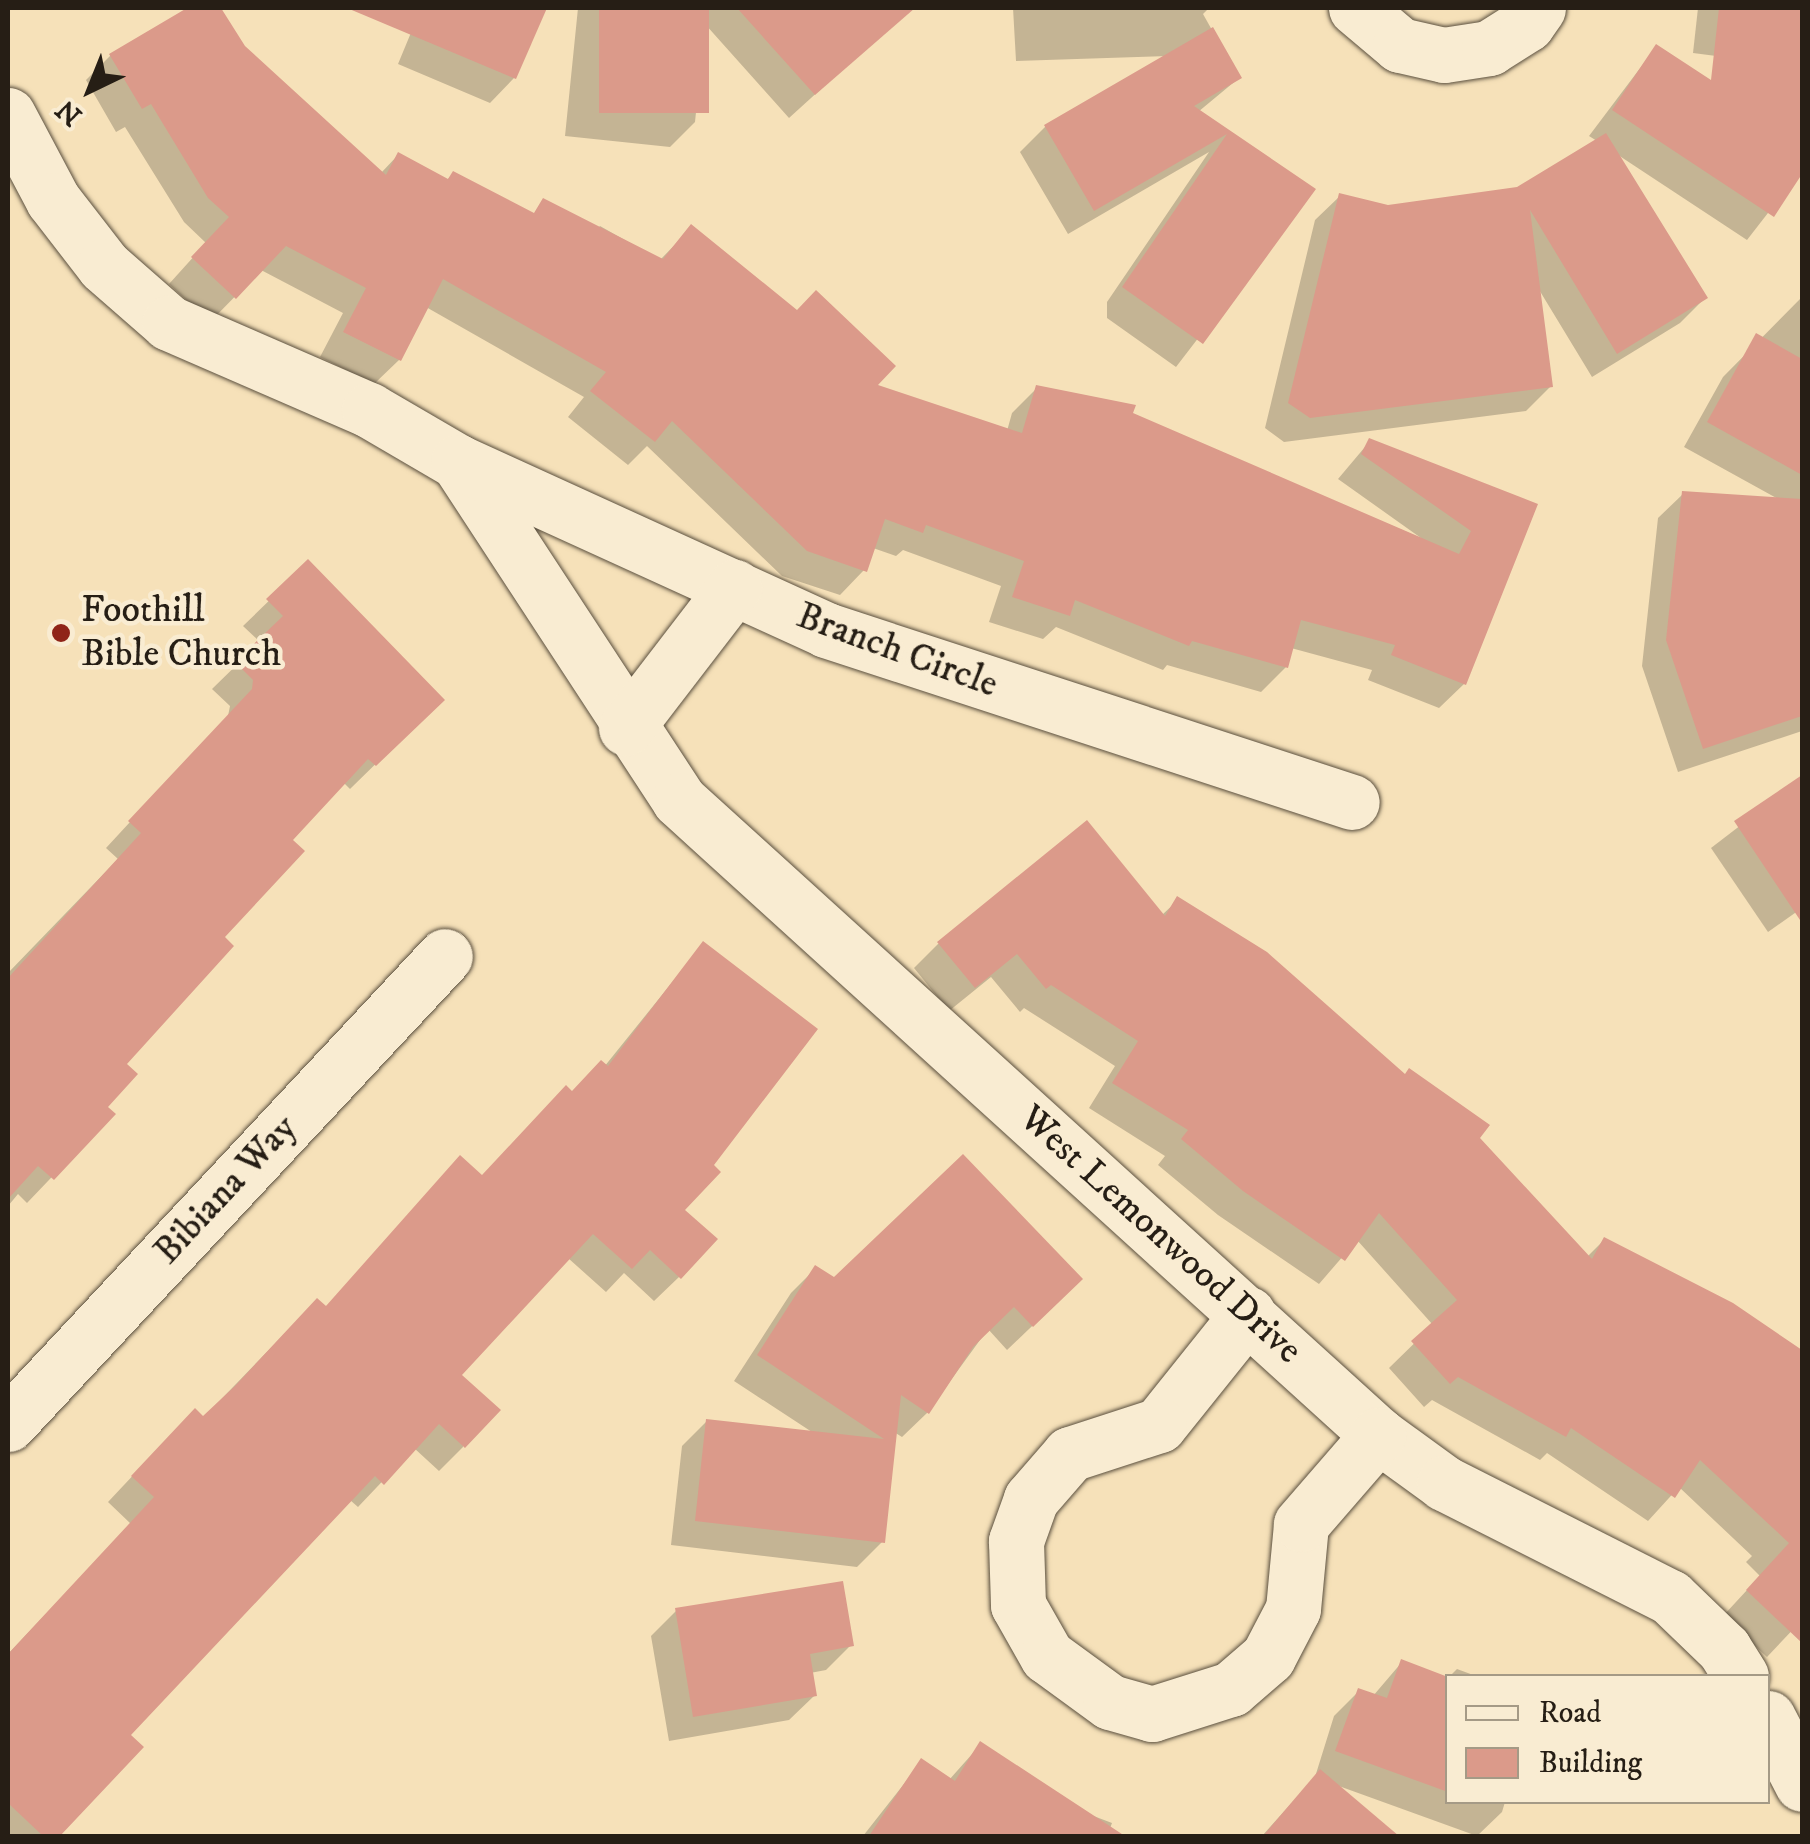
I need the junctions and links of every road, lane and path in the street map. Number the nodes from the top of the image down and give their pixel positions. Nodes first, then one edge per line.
1 (1356, 8) edge
2 (1538, 8) edge
3 (8, 115) edge
4 (458, 462) junction
5 (734, 588) junction
6 (626, 728) junction
7 (1352, 802) dead end
8 (444, 956) dead end
9 (1248, 1314) junction
10 (8, 1424) edge
11 (1378, 1435) junction
12 (1741, 1674) edge
13 (1770, 1722) edge
14 (1802, 1784) edge

1 - 2 street
3 - 4 street, Branch Circle
4 - 5 street, Branch Circle
4 - 6 street, West Lemonwood Drive
5 - 6 street
5 - 7 street, Branch Circle
6 - 9 street, West Lemonwood Drive
8 - 10 street, Bibiana Way
9 - 11 street, West Lemonwood Drive
9 - 11 street
11 - 12 street, West Lemonwood Drive
13 - 14 street

